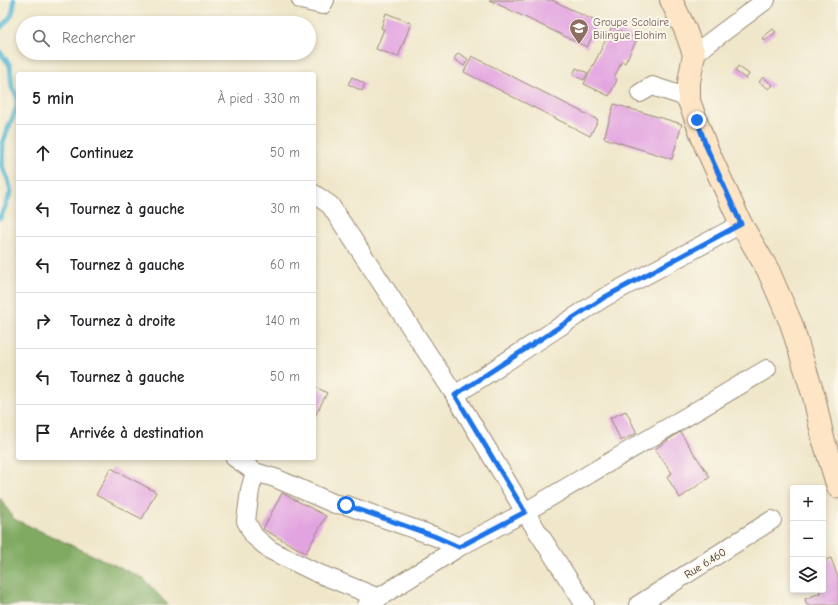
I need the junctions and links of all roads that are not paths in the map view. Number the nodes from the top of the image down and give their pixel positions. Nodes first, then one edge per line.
1 (301, 0) edge
2 (325, 0) edge
3 (671, 0) edge
4 (766, 0) edge
5 (694, 54) junction
6 (640, 93) dead end
7 (689, 101) junction
8 (316, 195) edge
9 (741, 224) junction
10 (767, 369) dead end
11 (455, 395) junction
12 (238, 460) edge
13 (255, 472) junction
14 (838, 487) edge
15 (525, 512) junction
16 (772, 520) dead end
17 (459, 547) junction
18 (373, 601) edge
19 (585, 605) edge
20 (638, 605) edge

1 - 2 street
3 - 5 street
4 - 5 street
5 - 7 street
6 - 7 street
7 - 9 street
8 - 11 street
9 - 11 street
9 - 14 street
10 - 15 street
11 - 15 street
12 - 13 street
13 - 17 street
13 - 18 street
15 - 17 street
15 - 19 street
16 - 20 street, Rue 6.460
17 - 18 street

